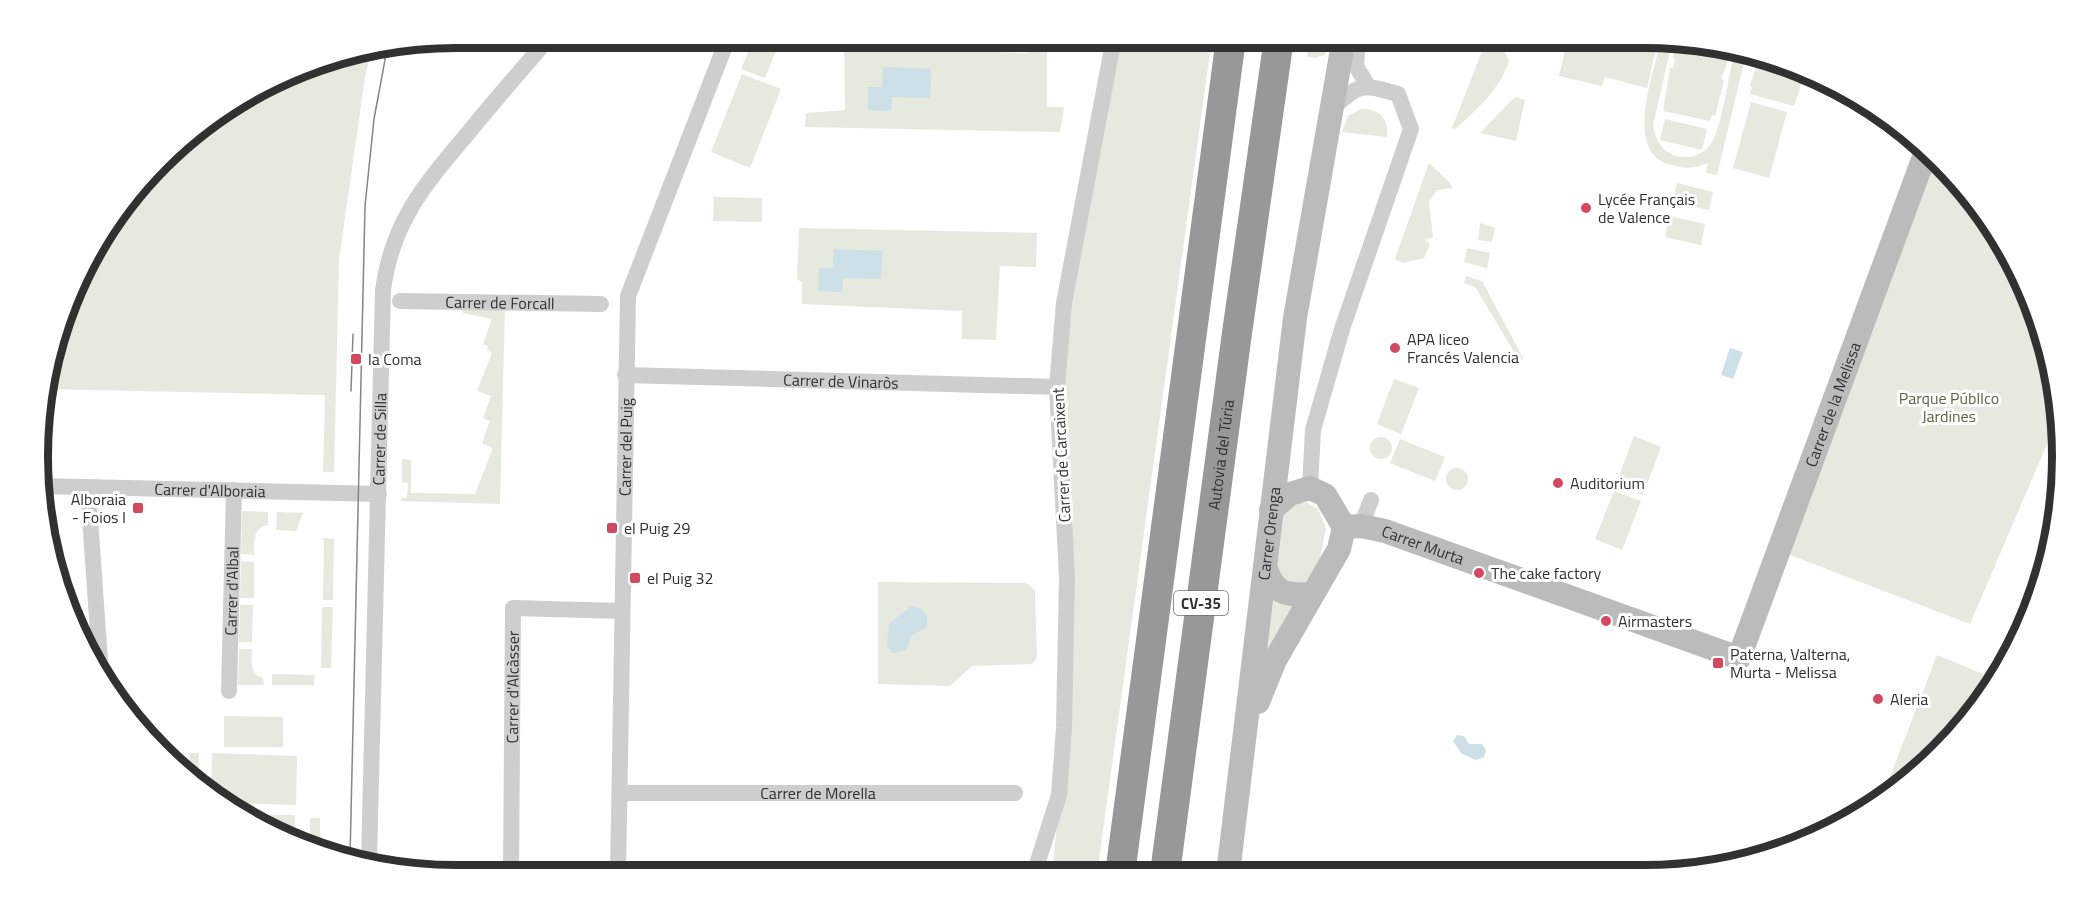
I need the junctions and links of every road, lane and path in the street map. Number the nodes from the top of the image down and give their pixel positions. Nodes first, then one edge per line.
1 (541, 48) edge
2 (724, 48) edge
3 (1112, 48) edge
4 (1230, 48) edge
5 (1279, 48) edge
6 (1342, 48) edge
7 (1357, 48) edge
8 (1368, 86) junction
9 (1331, 109) junction
10 (1923, 159) edge
11 (400, 301) dead end
12 (600, 304) dead end
13 (625, 375) junction
14 (1057, 387) junction
15 (49, 486) edge
16 (1310, 488) junction
17 (234, 490) junction
18 (379, 494) junction
19 (1371, 500) dead end
20 (88, 504) dead end
21 (1271, 510) junction
22 (1352, 527) junction
23 (1265, 567) junction
24 (1311, 594) junction
25 (621, 610) junction
26 (99, 654) edge
27 (1739, 658) joint
28 (229, 691) dead end
29 (1246, 732) junction
30 (620, 793) junction
31 (1015, 793) dead end
32 (369, 855) edge
33 (511, 865) edge
34 (618, 865) edge
35 (1038, 865) edge
36 (1121, 865) edge
37 (1166, 865) edge
38 (1229, 865) edge

1 - 18 street, Carrer de Silla
2 - 13 street, Carrer del Puig
3 - 14 street, Carrer de Carcaixent
4 - 36 highway, CV-35
5 - 37 highway, Autovia del Túria / CV-35
6 - 9 street, Carrer Orenga
7 - 8 street
8 - 9 street
8 - 16 street
9 - 21 street, Carrer Orenga
10 - 27 street, Carrer de la Melissa
11 - 12 street, Carrer de Forcall
13 - 14 street, Carrer de Vinaròs
13 - 25 street, Carrer del Puig
14 - 35 street, Carrer de Carcaixent
15 - 17 street, Carrer d'Alboraia
16 - 21 street
16 - 22 street
17 - 18 street, Carrer d'Alboraia
17 - 28 street, Carrer d'Albal
18 - 32 street, Carrer de Silla
19 - 22 street
20 - 26 street
21 - 23 street, Carrer Orenga
22 - 24 street
22 - 27 street, Carrer Murta
23 - 24 street
23 - 29 street, Carrer Orenga
24 - 29 street
25 - 30 street, Carrer del Puig
25 - 33 street, Carrer d'Alcàsser
29 - 38 street
30 - 31 street, Carrer de Morella
30 - 34 street, Carrer del Puig

